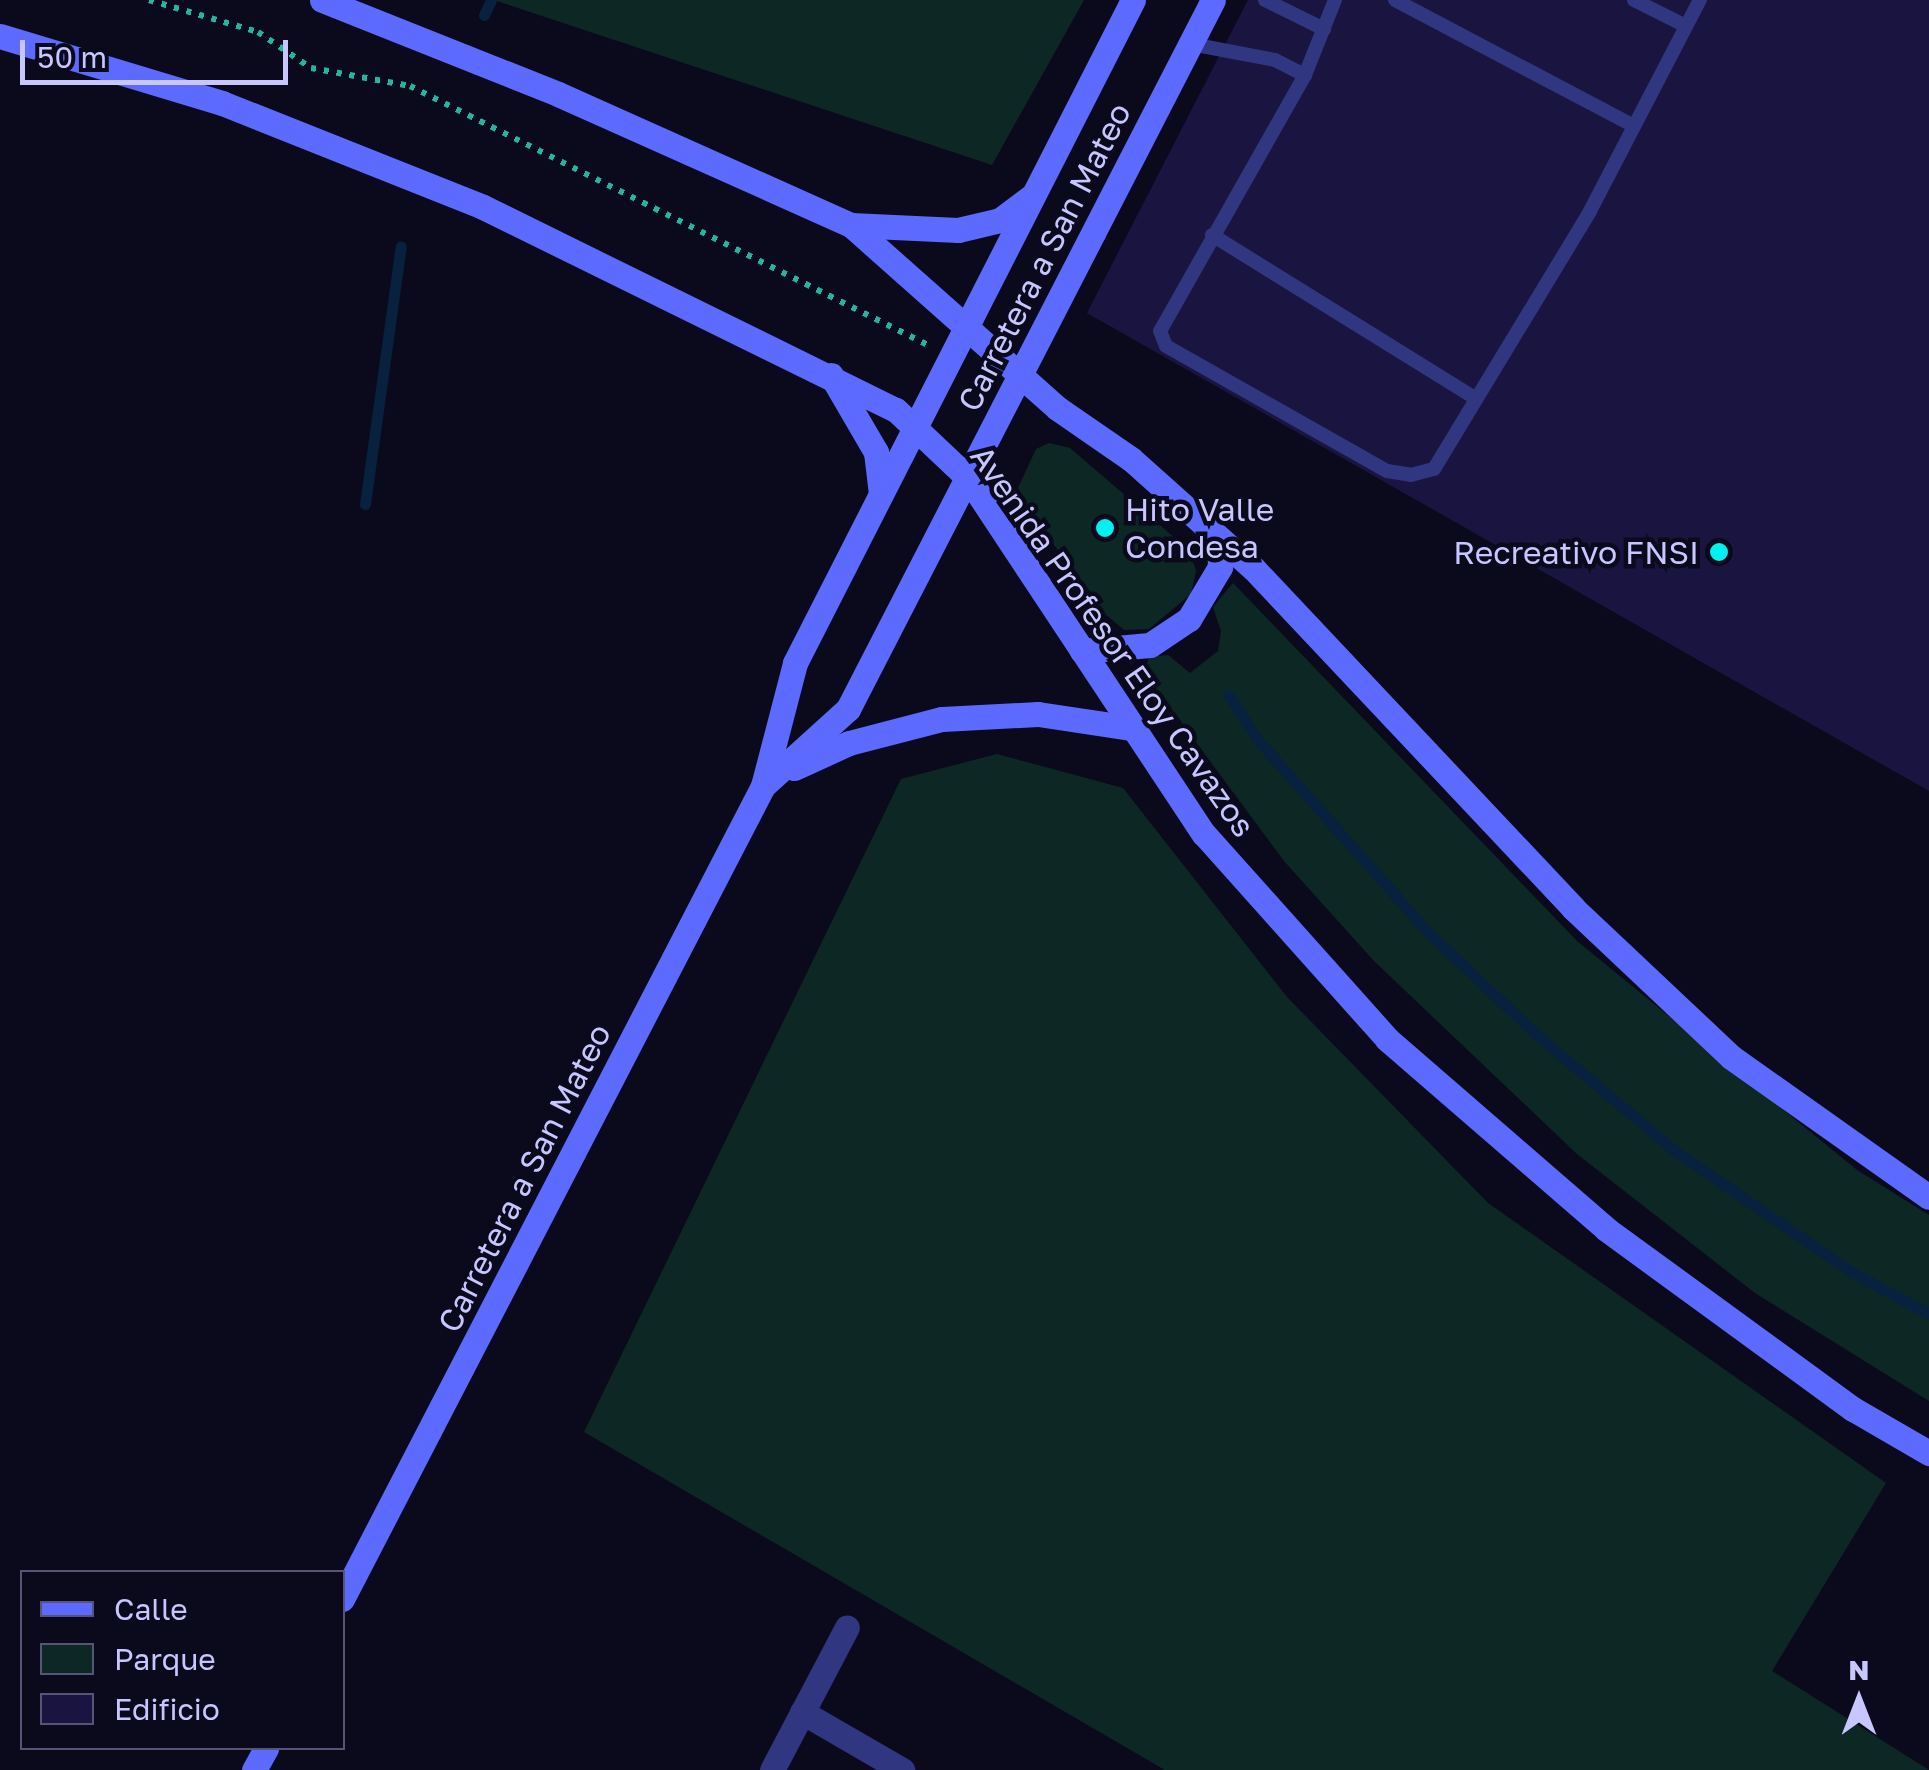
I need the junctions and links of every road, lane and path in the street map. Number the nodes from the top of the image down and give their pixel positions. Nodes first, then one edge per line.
1 (149, 0) edge
2 (322, 0) edge
3 (1133, 0) edge
4 (1213, 0) edge
5 (1265, 0) edge
6 (1336, 0) edge
7 (1395, 0) edge
8 (1634, 0) edge
9 (1700, 0) edge
10 (1686, 26) junction
11 (1324, 29) junction
12 (0, 36) edge
13 (1191, 44) junction
14 (1305, 75) junction
15 (1634, 126) junction
16 (1034, 194) junction
17 (850, 225) junction
18 (1212, 235) junction
19 (968, 324) junction
20 (950, 358) junction
21 (1020, 373) junction
22 (831, 375) junction
23 (1476, 399) junction
24 (916, 428) junction
25 (968, 478) junction
26 (880, 494) junction
27 (1219, 538) junction
28 (1082, 651) junction
29 (1132, 728) junction
30 (763, 786) junction
31 (1929, 1197) edge
32 (1929, 1453) edge
33 (345, 1594) edge
34 (847, 1626) dead end
35 (802, 1712) junction
36 (772, 1770) edge
37 (902, 1770) edge

1 - 20 path
2 - 17 main road
3 - 16 main road, Carretera a San Mateo
4 - 13 main road, Carretera a San Mateo
5 - 11 lane
6 - 11 lane
7 - 15 lane
8 - 10 lane
9 - 10 lane
10 - 15 lane
11 - 14 lane
12 - 22 main road, Avenida Profesor Eloy Cavazos
13 - 14 lane
13 - 21 main road, Carretera a San Mateo
14 - 18 lane
15 - 23 lane
16 - 17 main road
16 - 19 main road, Carretera a San Mateo
17 - 19 main road
18 - 23 lane
18 - 23 lane
19 - 20 main road, Carretera a San Mateo
19 - 21 main road
20 - 24 main road, Carretera a San Mateo
21 - 25 main road, Carretera a San Mateo
21 - 27 main road
22 - 24 main road, Avenida Profesor Eloy Cavazos
22 - 26 main road
24 - 25 main road, Avenida Profesor Eloy Cavazos
24 - 26 main road, Carretera a San Mateo
25 - 28 main road, Avenida Profesor Eloy Cavazos
25 - 30 main road, Carretera a San Mateo
26 - 30 main road, Carretera a San Mateo
27 - 28 main road
27 - 31 main road
28 - 29 main road, Avenida Profesor Eloy Cavazos
29 - 30 main road
29 - 32 main road, Avenida Profesor Eloy Cavazos
30 - 33 main road, Carretera a San Mateo
34 - 35 street
35 - 36 street
35 - 37 street

